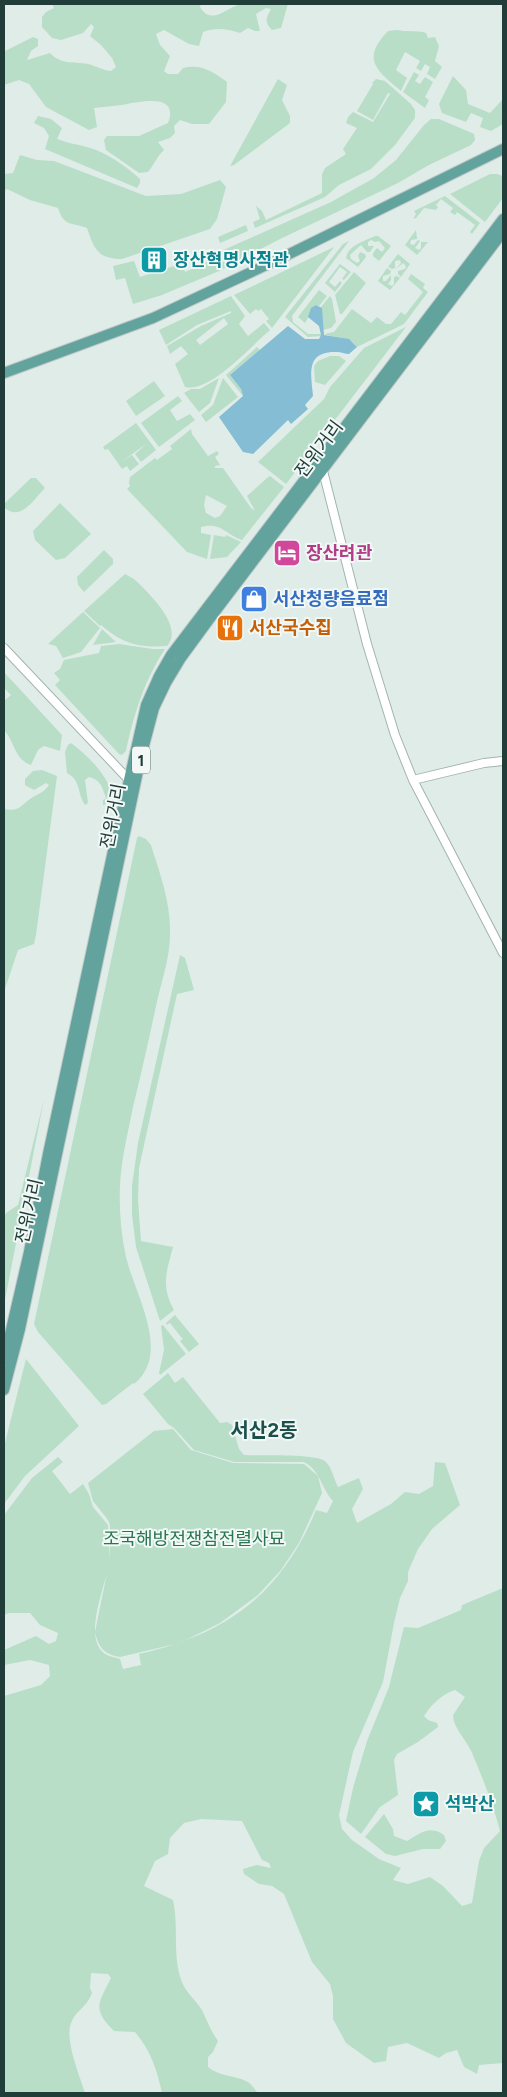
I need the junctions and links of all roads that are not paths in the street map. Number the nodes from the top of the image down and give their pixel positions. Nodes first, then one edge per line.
1 (503, 149) edge
2 (503, 219) edge
3 (503, 232) edge
4 (4, 373) edge
5 (323, 471) junction
6 (4, 648) edge
7 (503, 761) edge
8 (129, 780) junction
9 (413, 780) junction
10 (503, 953) edge
11 (4, 1360) edge
12 (4, 1390) edge

1 - 4 main road
2 - 8 main road, 전위거리 / 1
3 - 5 main road, 전위거리 / 1
5 - 9 street
5 - 12 main road, 전위거리 / 1
6 - 8 street
7 - 9 street
8 - 11 main road, 전위거리 / 1
9 - 10 street

